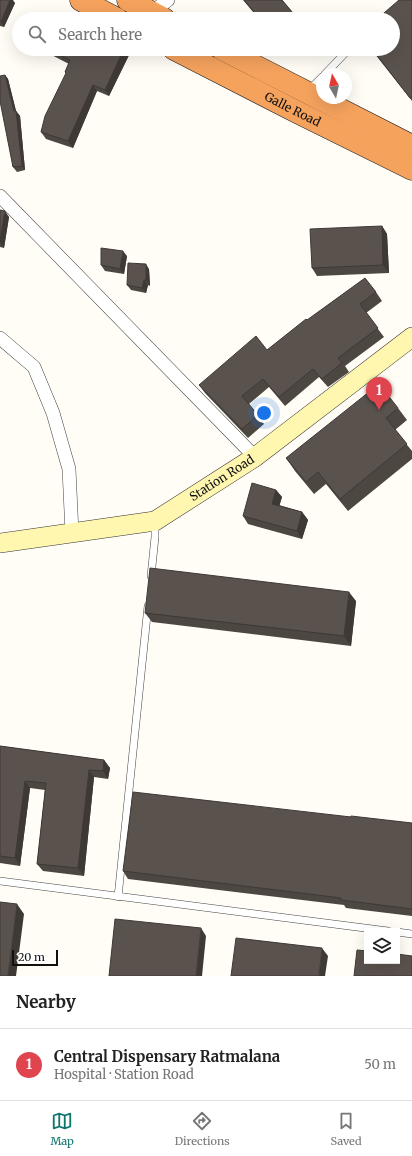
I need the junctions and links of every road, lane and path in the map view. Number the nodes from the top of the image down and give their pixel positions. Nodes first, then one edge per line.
1 (81, 0) edge
2 (128, 0) edge
3 (161, 11) edge
4 (104, 12) edge
5 (188, 56) edge
6 (236, 56) edge
7 (342, 56) edge
8 (331, 68) edge
9 (316, 83) edge
10 (307, 93) junction
11 (412, 146) edge
12 (412, 169) edge
13 (0, 196) edge
14 (412, 337) edge
15 (0, 338) edge
16 (255, 457) junction
17 (155, 521) junction
18 (72, 533) junction
19 (0, 543) edge
20 (150, 584) edge
21 (148, 599) edge
22 (0, 881) edge
23 (118, 897) junction
24 (364, 928) edge
25 (400, 932) edge
26 (412, 934) edge

1 - 4 highway
2 - 3 highway
5 - 12 highway, Galle Road
6 - 10 highway, Galle Road
7 - 8 lane
9 - 10 lane
10 - 11 highway, Galle Road
13 - 16 street
14 - 16 street, Station Road
15 - 18 street
16 - 17 street, Station Road
17 - 18 street, Station Road
17 - 20 lane
18 - 19 street, Station Road
21 - 23 lane
22 - 23 lane
23 - 24 lane
25 - 26 lane

